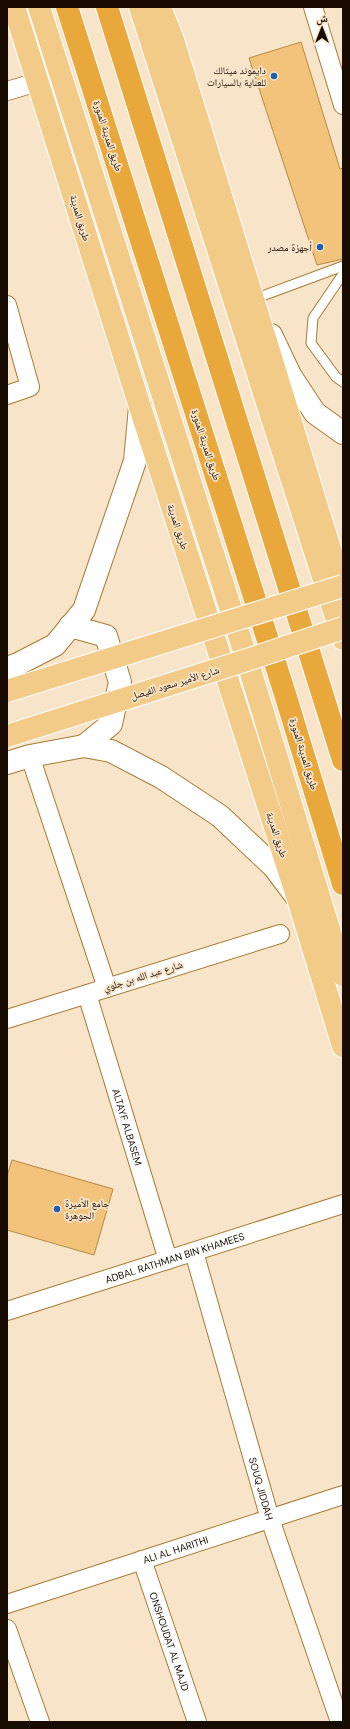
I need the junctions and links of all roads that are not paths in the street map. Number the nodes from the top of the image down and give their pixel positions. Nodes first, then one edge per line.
1 (14, 7) edge
2 (39, 7) edge
3 (67, 7) edge
4 (107, 7) edge
5 (160, 7) edge
6 (313, 7) edge
7 (143, 16) edge
8 (38, 82) junction
9 (7, 91) edge
10 (343, 105) edge
11 (343, 266) edge
12 (343, 274) edge
13 (254, 299) junction
14 (7, 305) edge
15 (343, 382) edge
16 (7, 395) edge
17 (140, 407) junction
18 (343, 434) edge
19 (338, 589) edge
20 (234, 620) junction
21 (70, 626) junction
22 (342, 632) edge
23 (247, 660) junction
24 (7, 668) edge
25 (7, 691) edge
26 (7, 736) edge
27 (84, 746) junction
28 (30, 756) junction
29 (343, 760) edge
30 (7, 763) edge
31 (343, 884) edge
32 (298, 899) junction
33 (280, 934) dead end
34 (343, 975) edge
35 (107, 988) junction
36 (86, 994) junction
37 (7, 1019) edge
38 (343, 1046) edge
39 (343, 1204) edge
40 (194, 1252) junction
41 (168, 1260) junction
42 (7, 1311) edge
43 (343, 1496) edge
44 (270, 1519) junction
45 (142, 1560) junction
46 (7, 1604) edge
47 (7, 1629) edge
48 (40, 1722) edge
49 (197, 1722) edge
50 (340, 1722) edge

1 - 8 main road, طريق المدينة
2 - 20 main road
3 - 31 highway, طريق المدينة المنورة
4 - 29 highway
5 - 13 main road
6 - 10 street
7 - 19 main road
8 - 9 street
8 - 17 main road, طريق المدينة
11 - 13 lane
12 - 15 lane
13 - 18 street
13 - 19 main road
14 - 16 street
17 - 21 street
17 - 32 main road, طريق المدينة
19 - 20 main road, bridge
19 - 22 main road
20 - 23 main road
20 - 25 main road, bridge
21 - 24 street
21 - 27 street
22 - 23 main road, شارع الأمير سعود الفيصل, bridge
23 - 26 main road, شارع الأمير سعود الفيصل, bridge
23 - 34 main road
27 - 28 street
27 - 32 street
28 - 30 street
28 - 35 street
32 - 38 main road, طريق المدينة
33 - 35 street, شارع عبد الله بن جلوي
35 - 36 street, شارع عبد الله بن جلوي
36 - 37 street, شارع عبد الله بن جلوي
36 - 41 street, ALTAYF ALBASEM
39 - 40 street, ADBAL RATHMAN BIN KHAMEES
40 - 41 street, ADBAL RATHMAN BIN KHAMEES
40 - 44 street, SOUQ JIDDAH
41 - 42 street, ADBAL RATHMAN BIN KHAMEES
43 - 44 street, ALI AL HARITHI
44 - 45 street, ALI AL HARITHI
44 - 50 street, SOUQ JIDDAH
45 - 46 street, ALI AL HARITHI
45 - 49 street, ONSHOUDAT AL MAJD
47 - 48 street

